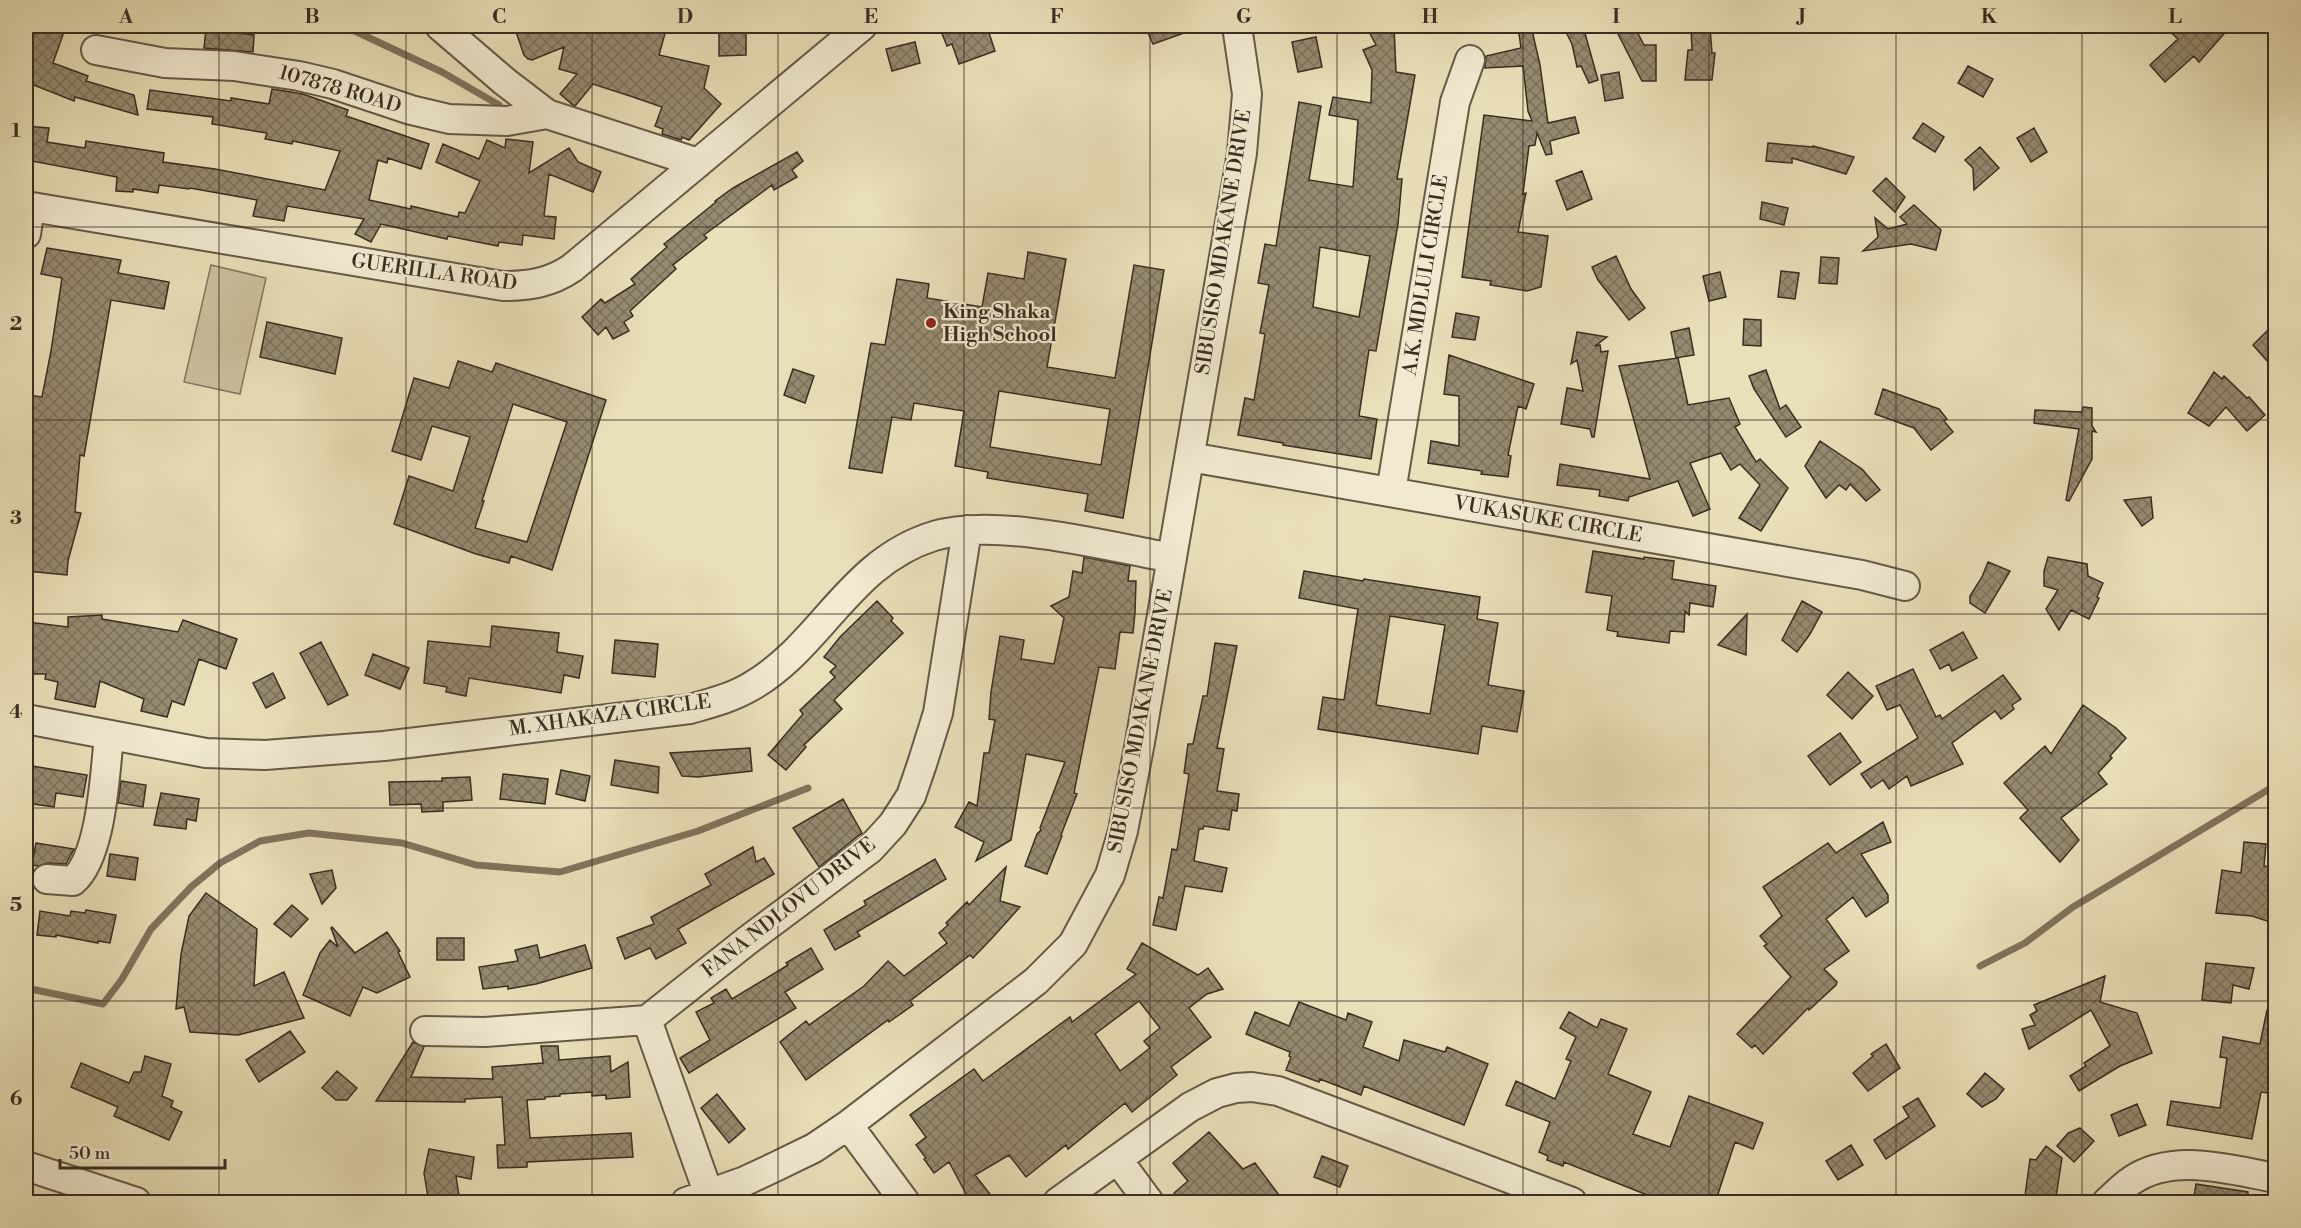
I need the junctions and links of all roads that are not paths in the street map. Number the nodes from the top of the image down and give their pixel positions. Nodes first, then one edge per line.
1 (440, 26) edge
2 (862, 26) edge
3 (1237, 26) edge
4 (96, 50) dead end
5 (1470, 60) dead end
6 (547, 114) junction
7 (698, 164) junction
8 (27, 216) edge
9 (1190, 457) junction
10 (1391, 492) junction
11 (967, 530) junction
12 (1172, 558) junction
13 (1905, 586) dead end
14 (26, 719) edge
15 (109, 736) junction
16 (47, 879) dead end
17 (647, 1020) junction
18 (425, 1031) dead end
19 (848, 1125) junction
20 (1118, 1160) junction
21 (26, 1166) edge
22 (2276, 1178) edge
23 (697, 1199) edge
24 (136, 1203) edge
25 (905, 1203) edge
26 (1058, 1203) edge
27 (1149, 1203) edge
28 (1572, 1203) edge
29 (2108, 1203) edge

1 - 6 street
2 - 7 street, GUERILLA ROAD
3 - 9 street, SIBUSISO MDAKANE DRIVE
4 - 6 street, 107878 ROAD
5 - 10 street, A.K. MDLULI CIRCLE
6 - 7 street
7 - 8 street, GUERILLA ROAD
9 - 10 street, VUKASUKE CIRCLE
9 - 12 street, SIBUSISO MDAKANE DRIVE
10 - 13 street, VUKASUKE CIRCLE
11 - 12 street, M. XHAKAZA CIRCLE
11 - 15 street, M. XHAKAZA CIRCLE
11 - 17 street, FANA NDLOVU DRIVE
12 - 19 street, SIBUSISO MDAKANE DRIVE
14 - 15 street, M. XHAKAZA CIRCLE
15 - 16 street
17 - 18 street
17 - 23 street
19 - 23 street, SIBUSISO MDAKANE DRIVE
19 - 25 street
20 - 26 street
20 - 27 street
20 - 28 street
21 - 24 street
22 - 29 street

